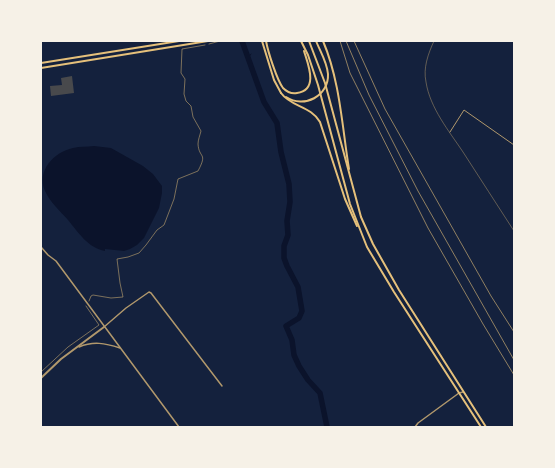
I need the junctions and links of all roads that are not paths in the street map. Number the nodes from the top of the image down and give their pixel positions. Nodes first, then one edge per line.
1 (179, 41) edge
2 (208, 41) edge
3 (262, 41) edge
4 (266, 41) edge
5 (301, 41) edge
6 (309, 41) edge
7 (316, 41) edge
8 (323, 41) edge
9 (434, 41) edge
10 (302, 44) junction
11 (41, 63) edge
12 (41, 68) edge
13 (281, 93) junction
14 (450, 132) junction
15 (514, 145) edge
16 (350, 178) junction
17 (514, 231) edge
18 (361, 233) junction
19 (41, 247) edge
20 (104, 327) junction
21 (74, 349) junction
22 (121, 349) junction
23 (41, 378) edge
24 (222, 386) dead end
25 (459, 393) junction
26 (467, 395) junction
27 (179, 427) edge
28 (415, 427) edge
29 (481, 427) edge
30 (486, 427) edge

1 - 11 main road
2 - 12 main road
3 - 13 main road
4 - 10 main road
5 - 10 main road
6 - 16 main road
7 - 13 main road
8 - 16 main road
9 - 14 lane
10 - 18 main road
13 - 18 main road
14 - 15 street
14 - 17 lane
16 - 26 main road
18 - 25 main road
19 - 20 street
20 - 21 street
20 - 22 street
20 - 24 street
21 - 22 street
21 - 23 street
22 - 27 street
25 - 26 street
25 - 28 street
25 - 29 main road
26 - 30 main road

